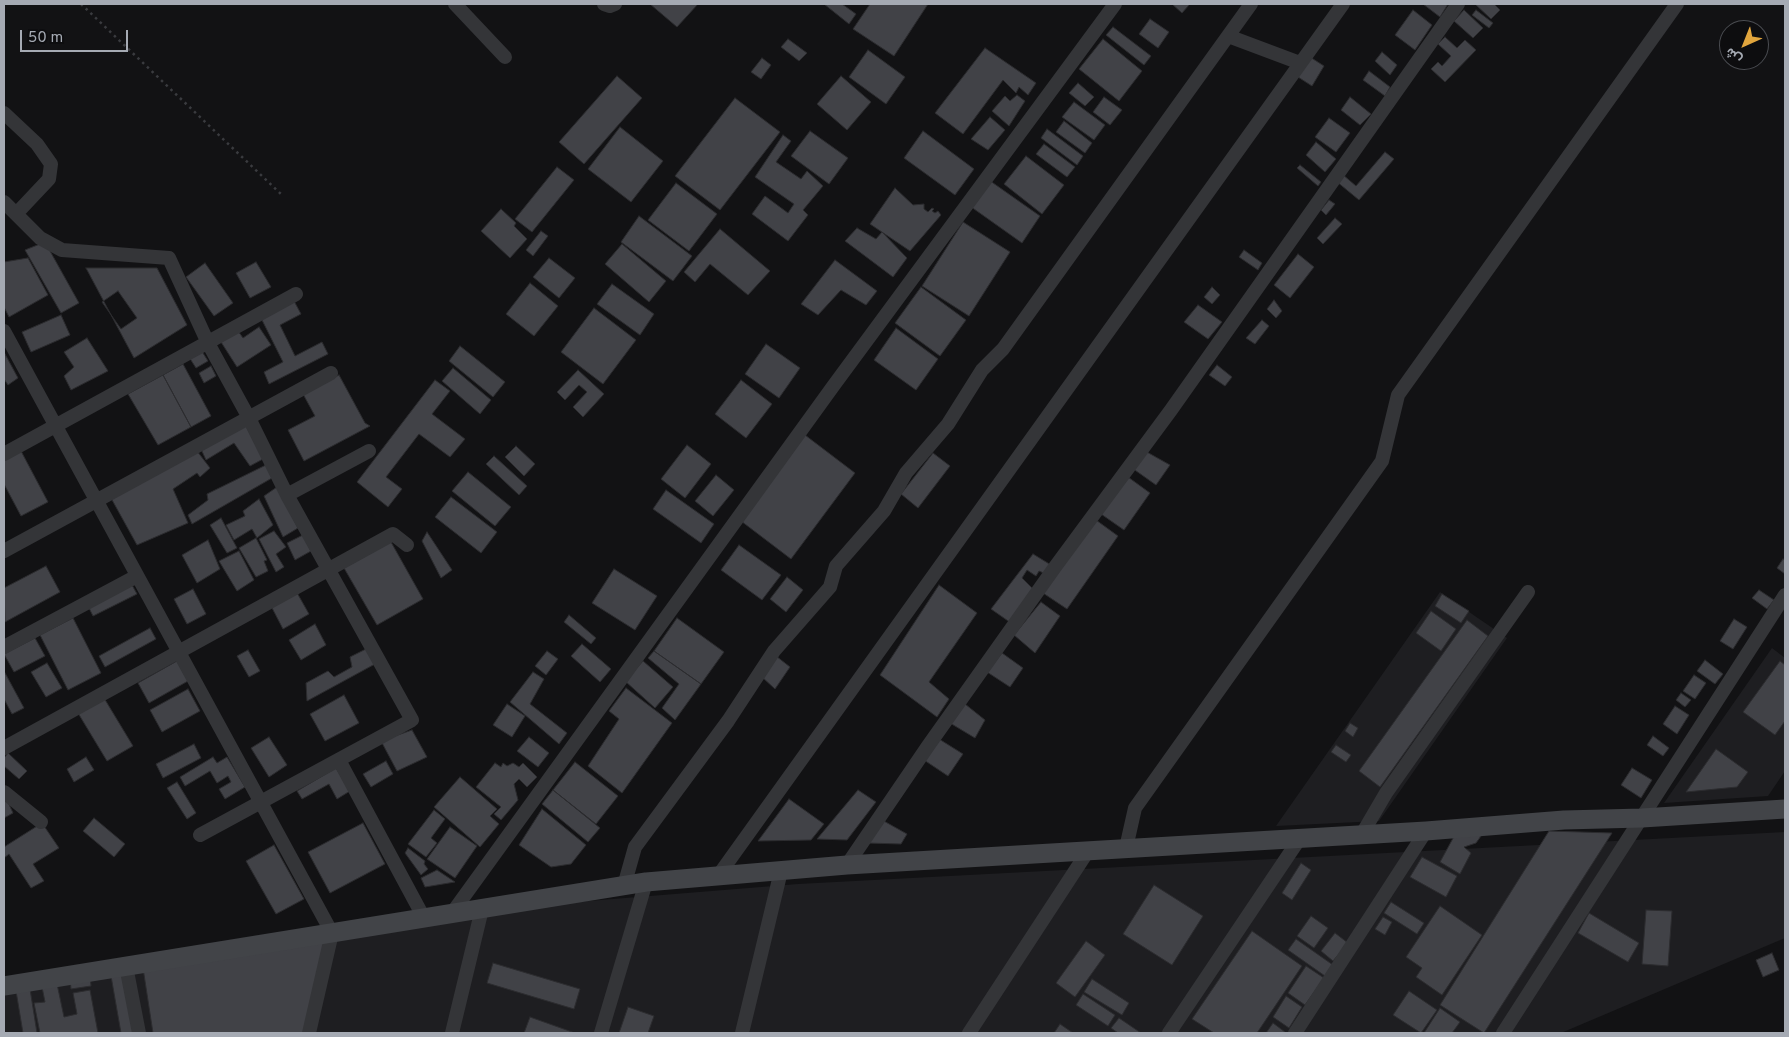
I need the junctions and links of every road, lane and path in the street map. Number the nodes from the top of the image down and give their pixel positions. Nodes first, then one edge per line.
1 (81, 4) edge
2 (455, 4) edge
3 (604, 4) edge
4 (615, 4) edge
5 (1115, 4) edge
6 (1251, 4) edge
7 (1343, 4) edge
8 (1458, 4) edge
9 (1677, 4) edge
10 (1228, 36) junction
11 (505, 57) dead end
12 (1300, 63) junction
13 (4, 113) edge
14 (282, 196) dead end
15 (4, 202) edge
16 (16, 214) junction
17 (296, 294) dead end
18 (4, 331) edge
19 (208, 342) junction
20 (9, 352) edge
21 (331, 374) dead end
22 (249, 418) junction
23 (56, 426) junction
24 (369, 451) dead end
25 (4, 454) edge
26 (287, 496) junction
27 (96, 501) junction
28 (408, 545) dead end
29 (4, 551) edge
30 (328, 570) junction
31 (137, 576) junction
32 (1528, 592) dead end
33 (1785, 595) edge
34 (4, 647) edge
35 (179, 652) junction
36 (4, 748) edge
37 (339, 760) junction
38 (4, 792) edge
39 (261, 802) junction
40 (1785, 809) edge
41 (1642, 818) junction
42 (40, 822) dead end
43 (1426, 830) junction
44 (1362, 834) junction
45 (200, 835) dead end
46 (1300, 838) junction
47 (1126, 848) junction
48 (1088, 851) junction
49 (847, 865) junction
50 (781, 871) junction
51 (718, 876) junction
52 (646, 882) junction
53 (624, 886) junction
54 (482, 909) junction
55 (452, 914) junction
56 (424, 918) junction
57 (332, 933) junction
58 (126, 966) junction
59 (4, 986) edge
60 (139, 1033) edge
61 (309, 1033) edge
62 (452, 1033) edge
63 (601, 1033) edge
64 (742, 1033) edge
65 (969, 1033) edge
66 (1169, 1033) edge
67 (1294, 1033) edge
68 (1503, 1033) edge

1 - 14 path
2 - 11 street
3 - 4 street
5 - 55 street
6 - 10 street
7 - 12 street
8 - 49 street
9 - 47 street
10 - 12 street
10 - 53 street
12 - 51 street
13 - 16 street
15 - 16 street
16 - 19 street
17 - 19 street
18 - 20 street
19 - 22 street
19 - 23 street
20 - 23 street
21 - 22 street
22 - 26 street
22 - 27 street
23 - 25 street
23 - 27 street
24 - 26 street
26 - 30 street
27 - 29 street
27 - 31 street
28 - 30 street
30 - 35 street
30 - 37 street
31 - 34 street
31 - 35 street
32 - 44 street
33 - 41 street
35 - 36 street
35 - 39 street
37 - 39 street
37 - 56 street
38 - 42 street
39 - 45 street
39 - 57 street
40 - 41 main road
41 - 43 main road
41 - 68 street
43 - 44 main road
43 - 67 street
44 - 46 main road
46 - 47 main road
46 - 66 street
47 - 48 main road
48 - 49 main road
48 - 65 street
49 - 50 main road
50 - 51 main road
50 - 64 street
51 - 52 main road
52 - 53 main road
52 - 63 street
53 - 54 main road
54 - 55 main road
54 - 62 street
55 - 56 main road
56 - 57 main road
57 - 58 main road
57 - 61 street
58 - 59 main road
58 - 60 street

